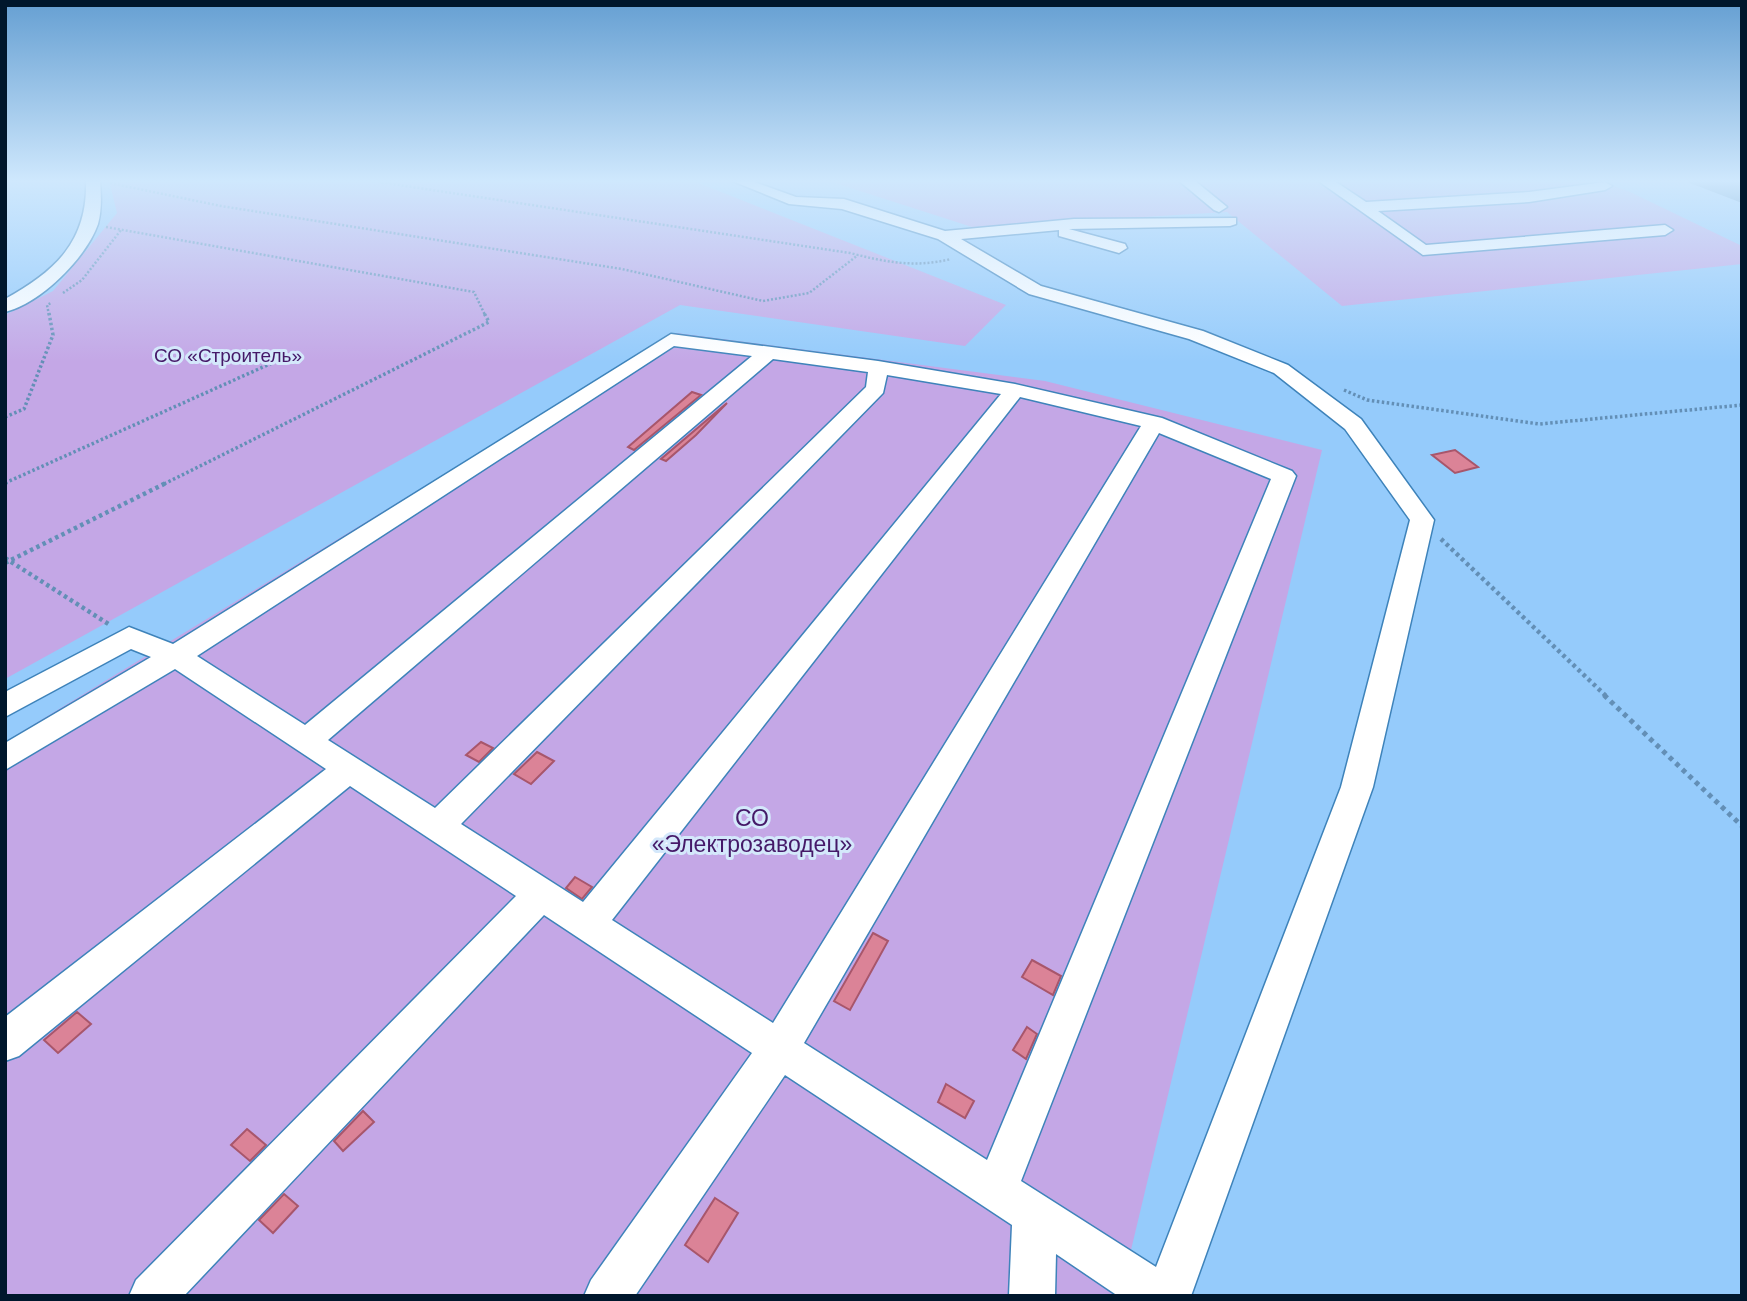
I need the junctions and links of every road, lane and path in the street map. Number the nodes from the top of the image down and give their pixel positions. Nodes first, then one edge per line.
1 (81, 241) edge
2 (113, 241) edge
3 (182, 241) edge
4 (442, 241) edge
5 (764, 241) edge
6 (948, 241) edge
7 (976, 241) edge
8 (1010, 241) edge
9 (1095, 241) edge
10 (1410, 241) edge
11 (1535, 241) edge
12 (957, 244) junction
13 (1119, 247) dead end
14 (858, 255) junction
15 (5, 307) edge
16 (768, 354) junction
17 (272, 363) dead end
18 (878, 367) junction
19 (1338, 387) dead end
20 (1015, 390) junction
21 (1742, 405) edge
22 (5, 417) edge
23 (1154, 423) junction
24 (5, 483) edge
25 (1422, 520) junction
26 (7, 560) edge
27 (129, 637) junction
28 (176, 656) junction
29 (5, 706) edge
30 (306, 741) junction
31 (5, 758) edge
32 (349, 769) junction
33 (1742, 826) edge
34 (437, 827) junction
35 (541, 894) junction
36 (586, 924) junction
37 (5, 1042) edge
38 (779, 1049) junction
39 (996, 1190) junction
40 (1034, 1215) junction
41 (152, 1296) edge
42 (607, 1296) edge
43 (1032, 1296) edge
44 (1158, 1296) edge
45 (1168, 1296) edge

1 - 15 lane
2 - 22 path
3 - 26 path
4 - 14 path
5 - 14 path
6 - 12 lane
7 - 12 lane
8 - 12 lane
9 - 13 lane
10 - 11 lane
12 - 14 path
12 - 25 lane
16 - 18 lane
16 - 28 lane
16 - 30 lane
17 - 24 path
18 - 20 lane
18 - 34 lane
19 - 21 path
20 - 23 lane
20 - 36 lane
23 - 38 lane
23 - 39 lane
25 - 33 path
25 - 45 lane
26 - 27 path
27 - 28 lane
27 - 29 lane
28 - 30 lane
28 - 31 lane
30 - 32 lane
32 - 34 lane
32 - 37 lane
34 - 35 lane
35 - 36 lane
35 - 41 lane
36 - 38 lane
38 - 39 lane
38 - 42 lane
39 - 40 lane
40 - 43 lane
40 - 44 lane

